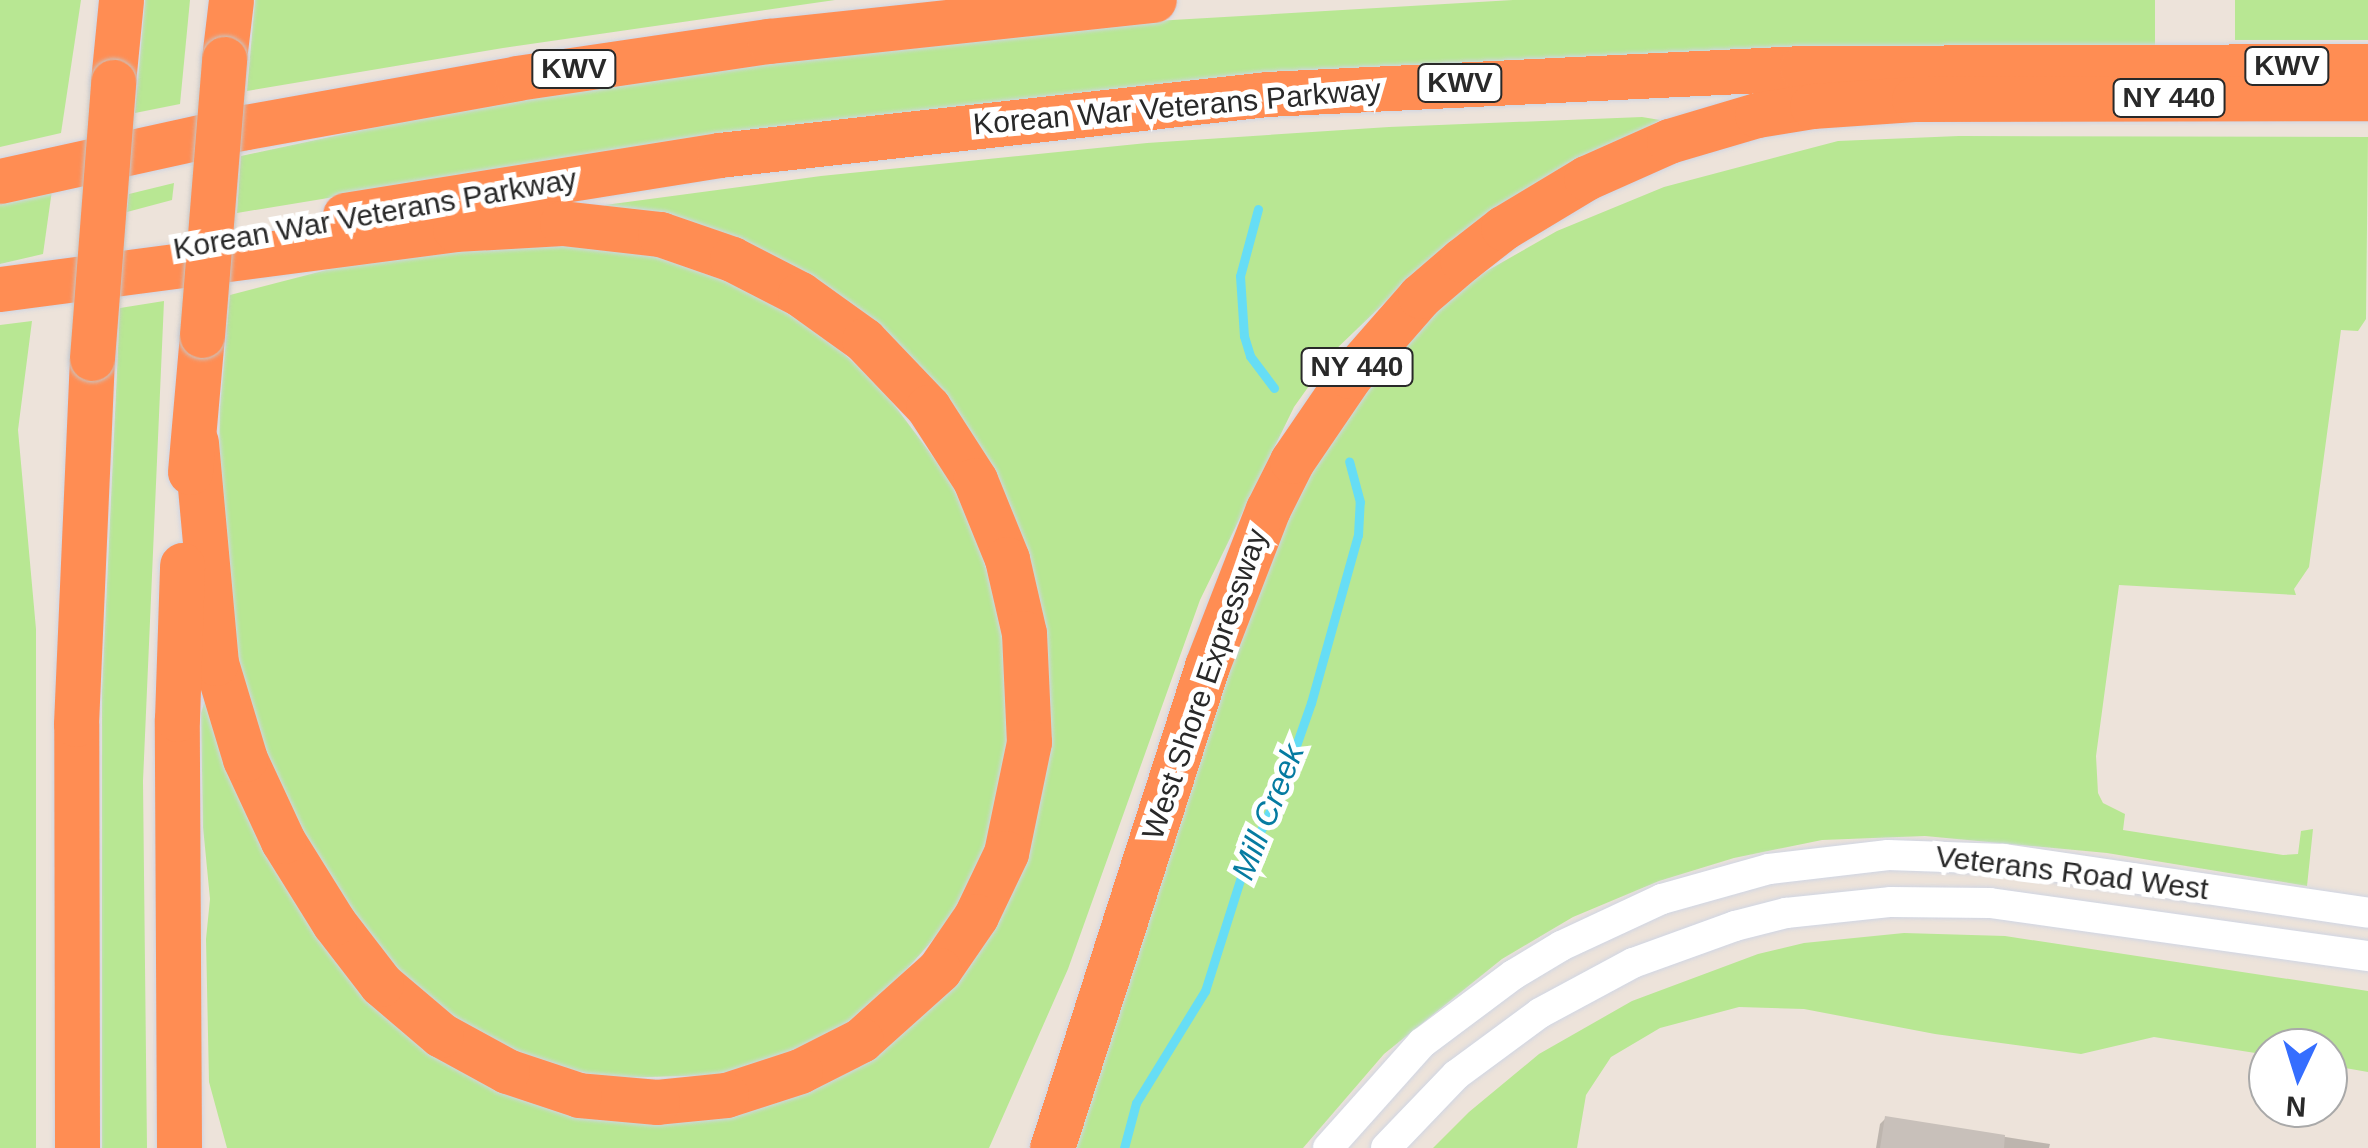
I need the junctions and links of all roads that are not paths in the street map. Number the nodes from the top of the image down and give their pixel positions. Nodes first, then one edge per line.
1 (121, 0) edge
2 (231, 0) edge
3 (1154, 0) edge
4 (2368, 66) edge
5 (2368, 98) edge
6 (0, 181) edge
7 (0, 287) edge
8 (196, 442) junction
9 (2083, 869) junction
10 (2324, 906) junction
11 (2076, 912) junction
12 (2368, 913) edge
13 (2165, 926) junction
14 (2368, 956) edge
15 (77, 1148) edge
16 (178, 1148) edge
17 (1052, 1148) edge
18 (1328, 1148) edge
19 (1386, 1148) edge

1 - 15 highway, bridge
2 - 8 highway, bridge
3 - 6 highway, KWV
4 - 7 highway, Korean War Veterans Parkway / KWV
5 - 17 highway, West Shore Expressway / NY 440
7 - 8 highway
8 - 16 highway
9 - 10 street, Veterans Road West
9 - 11 street
9 - 18 street, Veterans Road West
10 - 12 street, Veterans Road West
10 - 13 street
11 - 13 street, Veterans Road West
11 - 19 street, Veterans Road West
13 - 14 street, Veterans Road West

